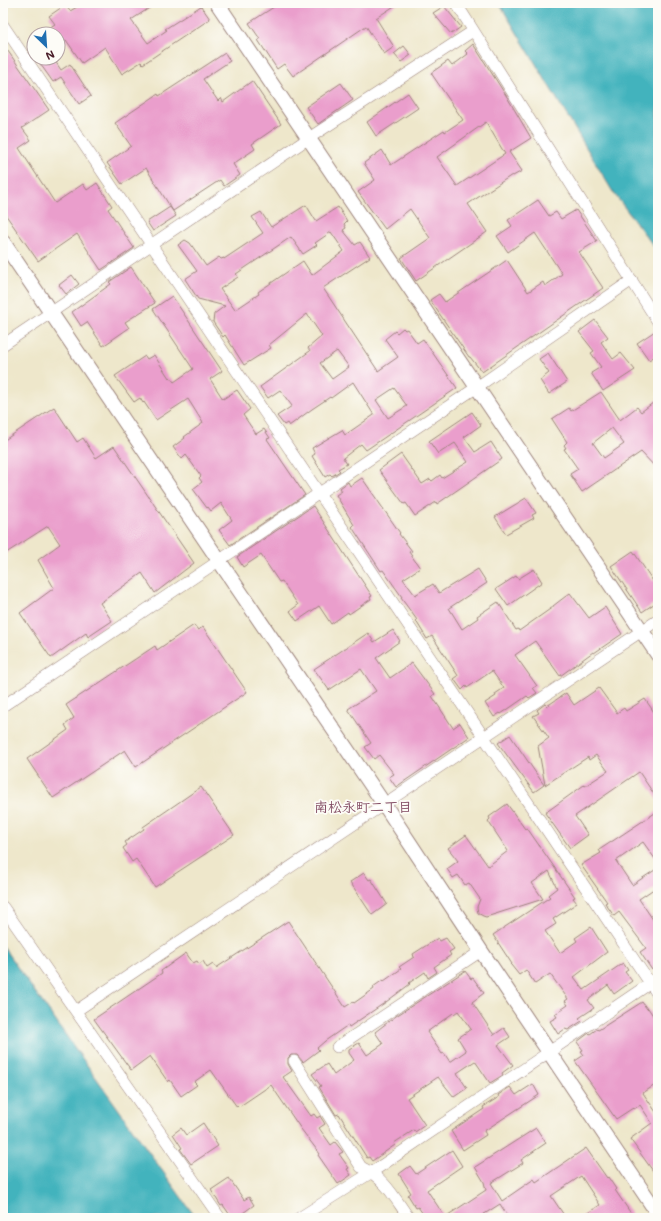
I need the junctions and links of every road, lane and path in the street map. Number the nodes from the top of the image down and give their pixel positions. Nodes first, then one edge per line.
1 (217, 3) edge
2 (456, 3) edge
3 (3, 25) edge
4 (473, 32) junction
5 (309, 138) junction
6 (3, 242) edge
7 (151, 244) junction
8 (632, 280) junction
9 (51, 313) junction
10 (658, 322) edge
11 (3, 345) edge
12 (477, 387) junction
13 (319, 493) junction
14 (218, 561) junction
15 (658, 620) edge
16 (642, 631) junction
17 (658, 655) edge
18 (3, 706) edge
19 (484, 737) junction
20 (384, 804) junction
21 (3, 907) edge
22 (481, 951) junction
23 (654, 980) edge
24 (658, 995) edge
25 (76, 1011) junction
26 (337, 1048) dead end
27 (549, 1052) junction
28 (294, 1061) dead end
29 (372, 1172) junction
30 (658, 1214) edge
31 (220, 1218) edge
32 (299, 1218) edge
33 (409, 1218) edge

1 - 5 street
2 - 4 street
3 - 7 street
4 - 5 street
4 - 8 street
5 - 7 street
5 - 12 street
6 - 9 street
7 - 9 street
7 - 13 street
8 - 10 street
8 - 12 street
9 - 11 street
9 - 14 street
12 - 13 street
12 - 16 street
13 - 14 street
13 - 19 street
14 - 18 street
14 - 20 street
15 - 16 street
16 - 17 street
16 - 19 street
19 - 20 street
19 - 23 street
20 - 22 street
20 - 25 street
21 - 25 street
22 - 26 street
22 - 27 street
23 - 24 street
23 - 27 street
25 - 31 street
27 - 29 street
27 - 30 street
28 - 29 street
29 - 32 street
29 - 33 street

